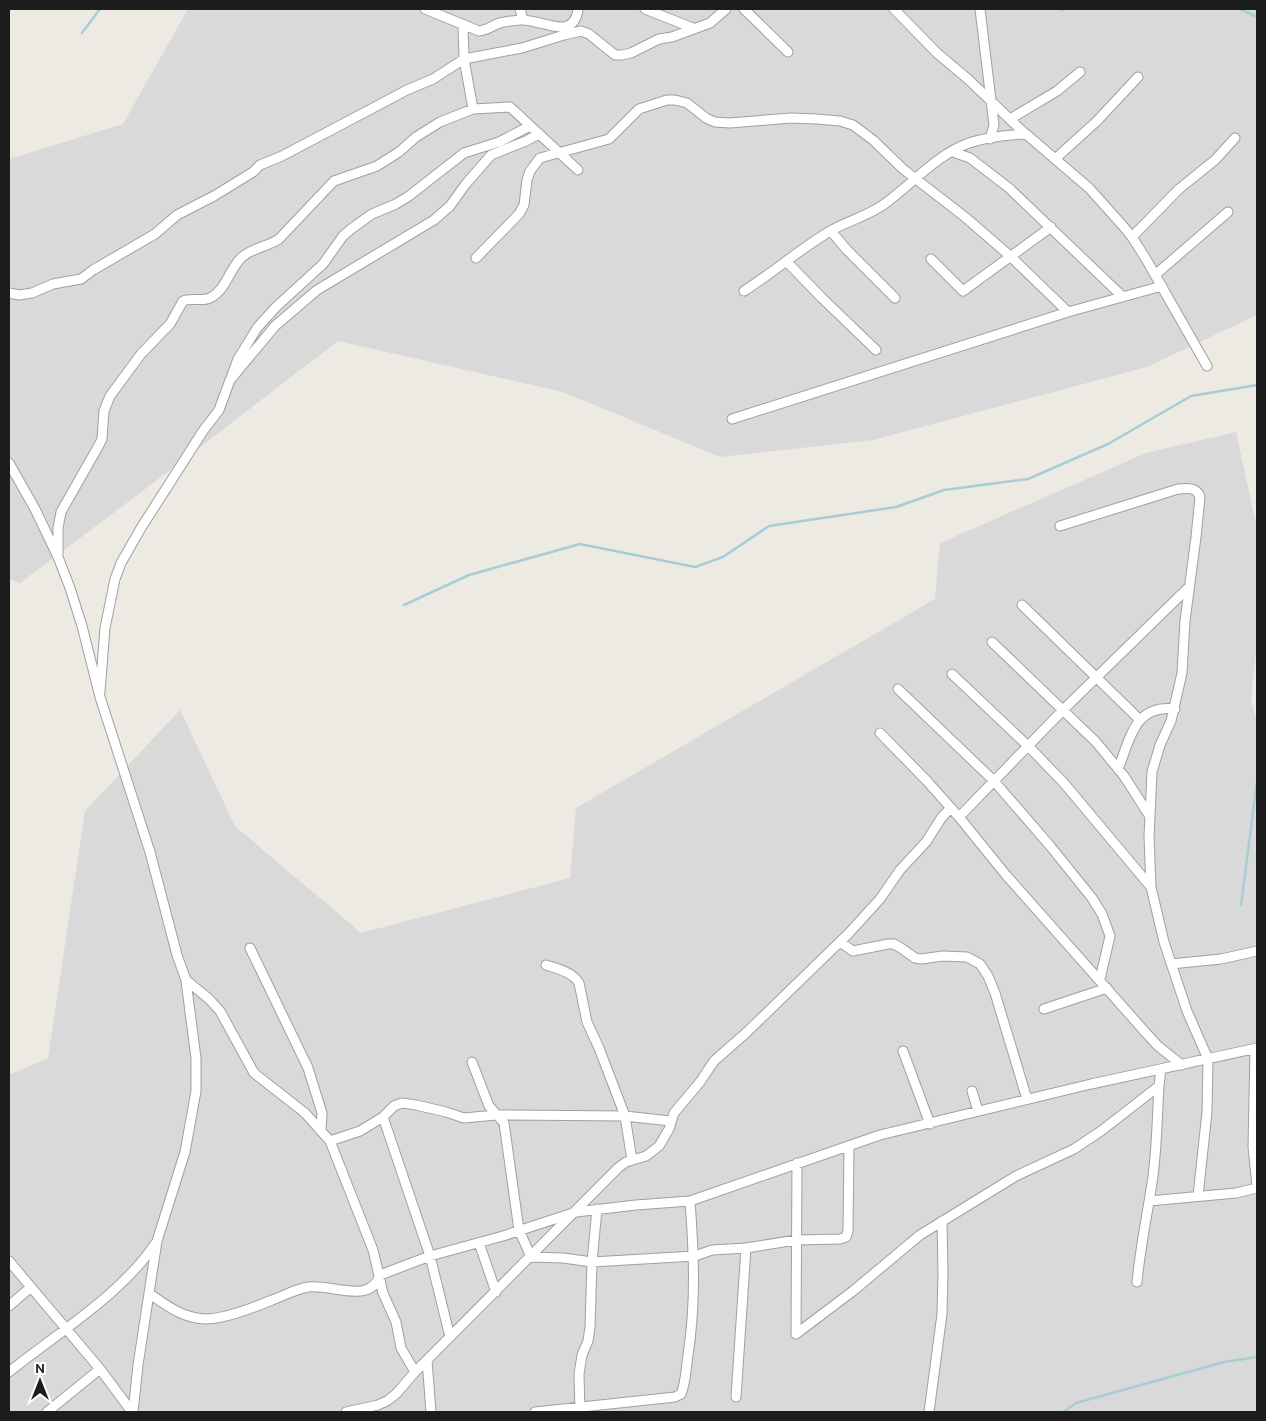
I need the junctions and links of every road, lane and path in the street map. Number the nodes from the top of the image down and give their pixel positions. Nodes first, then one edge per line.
1 (425, 9) edge
2 (520, 9) edge
3 (578, 9) edge
4 (645, 9) edge
5 (726, 9) edge
6 (744, 9) edge
7 (894, 9) edge
8 (980, 9) edge
9 (523, 20) junction
10 (463, 24) junction
11 (693, 28) junction
12 (788, 52) dead end
13 (464, 59) junction
14 (1080, 72) dead end
15 (1138, 77) dead end
16 (990, 100) junction
17 (473, 109) junction
18 (1010, 119) junction
19 (530, 126) junction
20 (539, 134) junction
21 (1025, 134) junction
22 (1235, 138) dead end
23 (990, 139) junction
24 (952, 152) junction
25 (560, 154) junction
26 (1055, 160) junction
27 (578, 170) dead end
28 (916, 178) junction
29 (1228, 212) dead end
30 (1051, 227) junction
31 (831, 231) junction
32 (1132, 237) junction
33 (1010, 256) junction
34 (476, 258) dead end
35 (931, 259) dead end
36 (786, 261) junction
37 (1155, 275) junction
38 (1162, 286) junction
39 (744, 291) dead end
40 (9, 293) edge
41 (1123, 297) junction
42 (895, 298) dead end
43 (1068, 312) junction
44 (876, 350) dead end
45 (1207, 366) dead end
46 (232, 377) junction
47 (732, 419) dead end
48 (9, 463) edge
49 (1060, 526) dead end
50 (58, 557) junction
51 (1189, 587) junction
52 (1022, 605) dead end
53 (992, 642) dead end
54 (952, 674) dead end
55 (1096, 678) junction
56 (898, 690) dead end
57 (100, 697) junction
58 (1175, 709) junction
59 (1063, 710) junction
60 (1139, 719) junction
61 (880, 733) dead end
62 (1028, 746) junction
63 (1118, 769) junction
64 (994, 781) junction
65 (951, 808) junction
66 (959, 816) junction
67 (1150, 816) junction
68 (1151, 887) junction
69 (840, 942) junction
70 (250, 948) dead end
71 (1257, 951) edge
72 (1171, 964) junction
73 (546, 965) dead end
74 (1100, 979) junction
75 (186, 980) junction
76 (1107, 988) junction
77 (1044, 1009) dead end
78 (1256, 1049) edge
79 (903, 1051) dead end
80 (1208, 1059) junction
81 (472, 1062) dead end
82 (1182, 1065) junction
83 (1161, 1069) junction
84 (1159, 1086) junction
85 (972, 1091) dead end
86 (1027, 1100) junction
87 (978, 1111) junction
88 (496, 1115) junction
89 (383, 1116) junction
90 (625, 1116) junction
91 (670, 1121) junction
92 (930, 1124) junction
93 (321, 1130) junction
94 (330, 1141) junction
95 (849, 1146) junction
96 (632, 1160) junction
97 (797, 1163) junction
98 (1257, 1187) edge
99 (1198, 1196) junction
100 (690, 1201) junction
101 (1149, 1201) junction
102 (597, 1209) junction
103 (576, 1212) junction
104 (942, 1221) junction
105 (519, 1230) junction
106 (796, 1240) junction
107 (156, 1242) junction
108 (478, 1243) junction
109 (746, 1248) junction
110 (430, 1256) junction
111 (695, 1256) junction
112 (531, 1257) junction
113 (9, 1261) edge
114 (592, 1262) junction
115 (380, 1275) junction
116 (1137, 1282) dead end
117 (31, 1287) junction
118 (496, 1292) junction
119 (150, 1294) junction
120 (9, 1306) edge
121 (65, 1328) junction
122 (450, 1337) junction
123 (427, 1360) junction
124 (100, 1370) junction
125 (9, 1372) edge
126 (414, 1372) junction
127 (736, 1397) dead end
128 (580, 1410) edge
129 (47, 1412) edge
130 (133, 1412) edge
131 (346, 1412) edge
132 (432, 1412) edge
133 (535, 1412) edge
134 (929, 1412) edge

1 - 10 street
2 - 9 street
3 - 9 street
4 - 11 street
5 - 11 street
6 - 12 street
7 - 16 street
8 - 16 street
9 - 10 street
10 - 13 street
11 - 13 street
13 - 17 street
13 - 40 street
14 - 18 street
15 - 26 street
16 - 18 street
16 - 23 street
17 - 19 street
17 - 50 street
18 - 21 street
19 - 20 street
19 - 46 street
20 - 25 street
20 - 46 street
21 - 23 street
21 - 26 street
22 - 32 street
23 - 24 street
24 - 28 street
24 - 30 street
25 - 27 street
25 - 28 street
25 - 34 street
26 - 32 street
28 - 31 street
28 - 33 street
29 - 37 street
30 - 33 street
30 - 41 street
31 - 36 street
31 - 42 street
32 - 37 street
33 - 35 street
33 - 43 street
36 - 39 street
36 - 44 street
37 - 38 street
38 - 41 street
38 - 45 street
41 - 43 street
43 - 47 street
46 - 57 street
48 - 50 street
49 - 51 street
50 - 57 street
51 - 55 street
51 - 58 street
52 - 55 street
53 - 59 street
54 - 62 street
55 - 59 street
55 - 60 street
56 - 64 street
57 - 75 street
58 - 60 street
58 - 67 street
59 - 62 street
59 - 63 street
60 - 63 street
61 - 65 street
62 - 64 street
62 - 68 street
63 - 67 street
64 - 66 street
64 - 74 street
65 - 66 street
65 - 69 street
66 - 74 street
67 - 68 street
68 - 72 street
69 - 86 street
69 - 91 street
70 - 93 street
71 - 72 street
72 - 80 street
73 - 90 street
74 - 76 street
75 - 93 street
75 - 107 street
76 - 77 street
76 - 82 street
78 - 80 street
78 - 98 street
79 - 92 street
80 - 82 street
80 - 99 street
81 - 88 street
82 - 83 street
83 - 84 street
83 - 86 street
84 - 101 street
84 - 104 street
85 - 87 street
86 - 87 street
87 - 92 street
88 - 89 street
88 - 90 street
88 - 105 street
89 - 94 street
89 - 110 street
90 - 91 street
90 - 96 street
91 - 96 street
92 - 95 street
93 - 94 street
94 - 115 street
95 - 97 street
95 - 106 street
96 - 103 street
97 - 100 street
97 - 106 street
98 - 99 street
99 - 101 street
100 - 102 street
100 - 111 street
101 - 116 street
102 - 103 street
102 - 114 street
103 - 105 street
103 - 112 street
104 - 106 street
104 - 134 street
105 - 108 street
105 - 112 street
106 - 109 street
107 - 119 street
107 - 121 street
108 - 110 street
108 - 118 street
109 - 111 street
109 - 127 street
110 - 115 street
110 - 122 street
111 - 114 street
111 - 128 street
112 - 114 street
112 - 118 street
113 - 117 street
114 - 128 street
115 - 119 street
115 - 126 street
117 - 120 street
117 - 121 street
118 - 122 street
119 - 130 street
121 - 124 street
121 - 125 street
122 - 123 street
123 - 126 street
123 - 132 street
124 - 129 street
124 - 130 street
126 - 131 street
128 - 133 street

